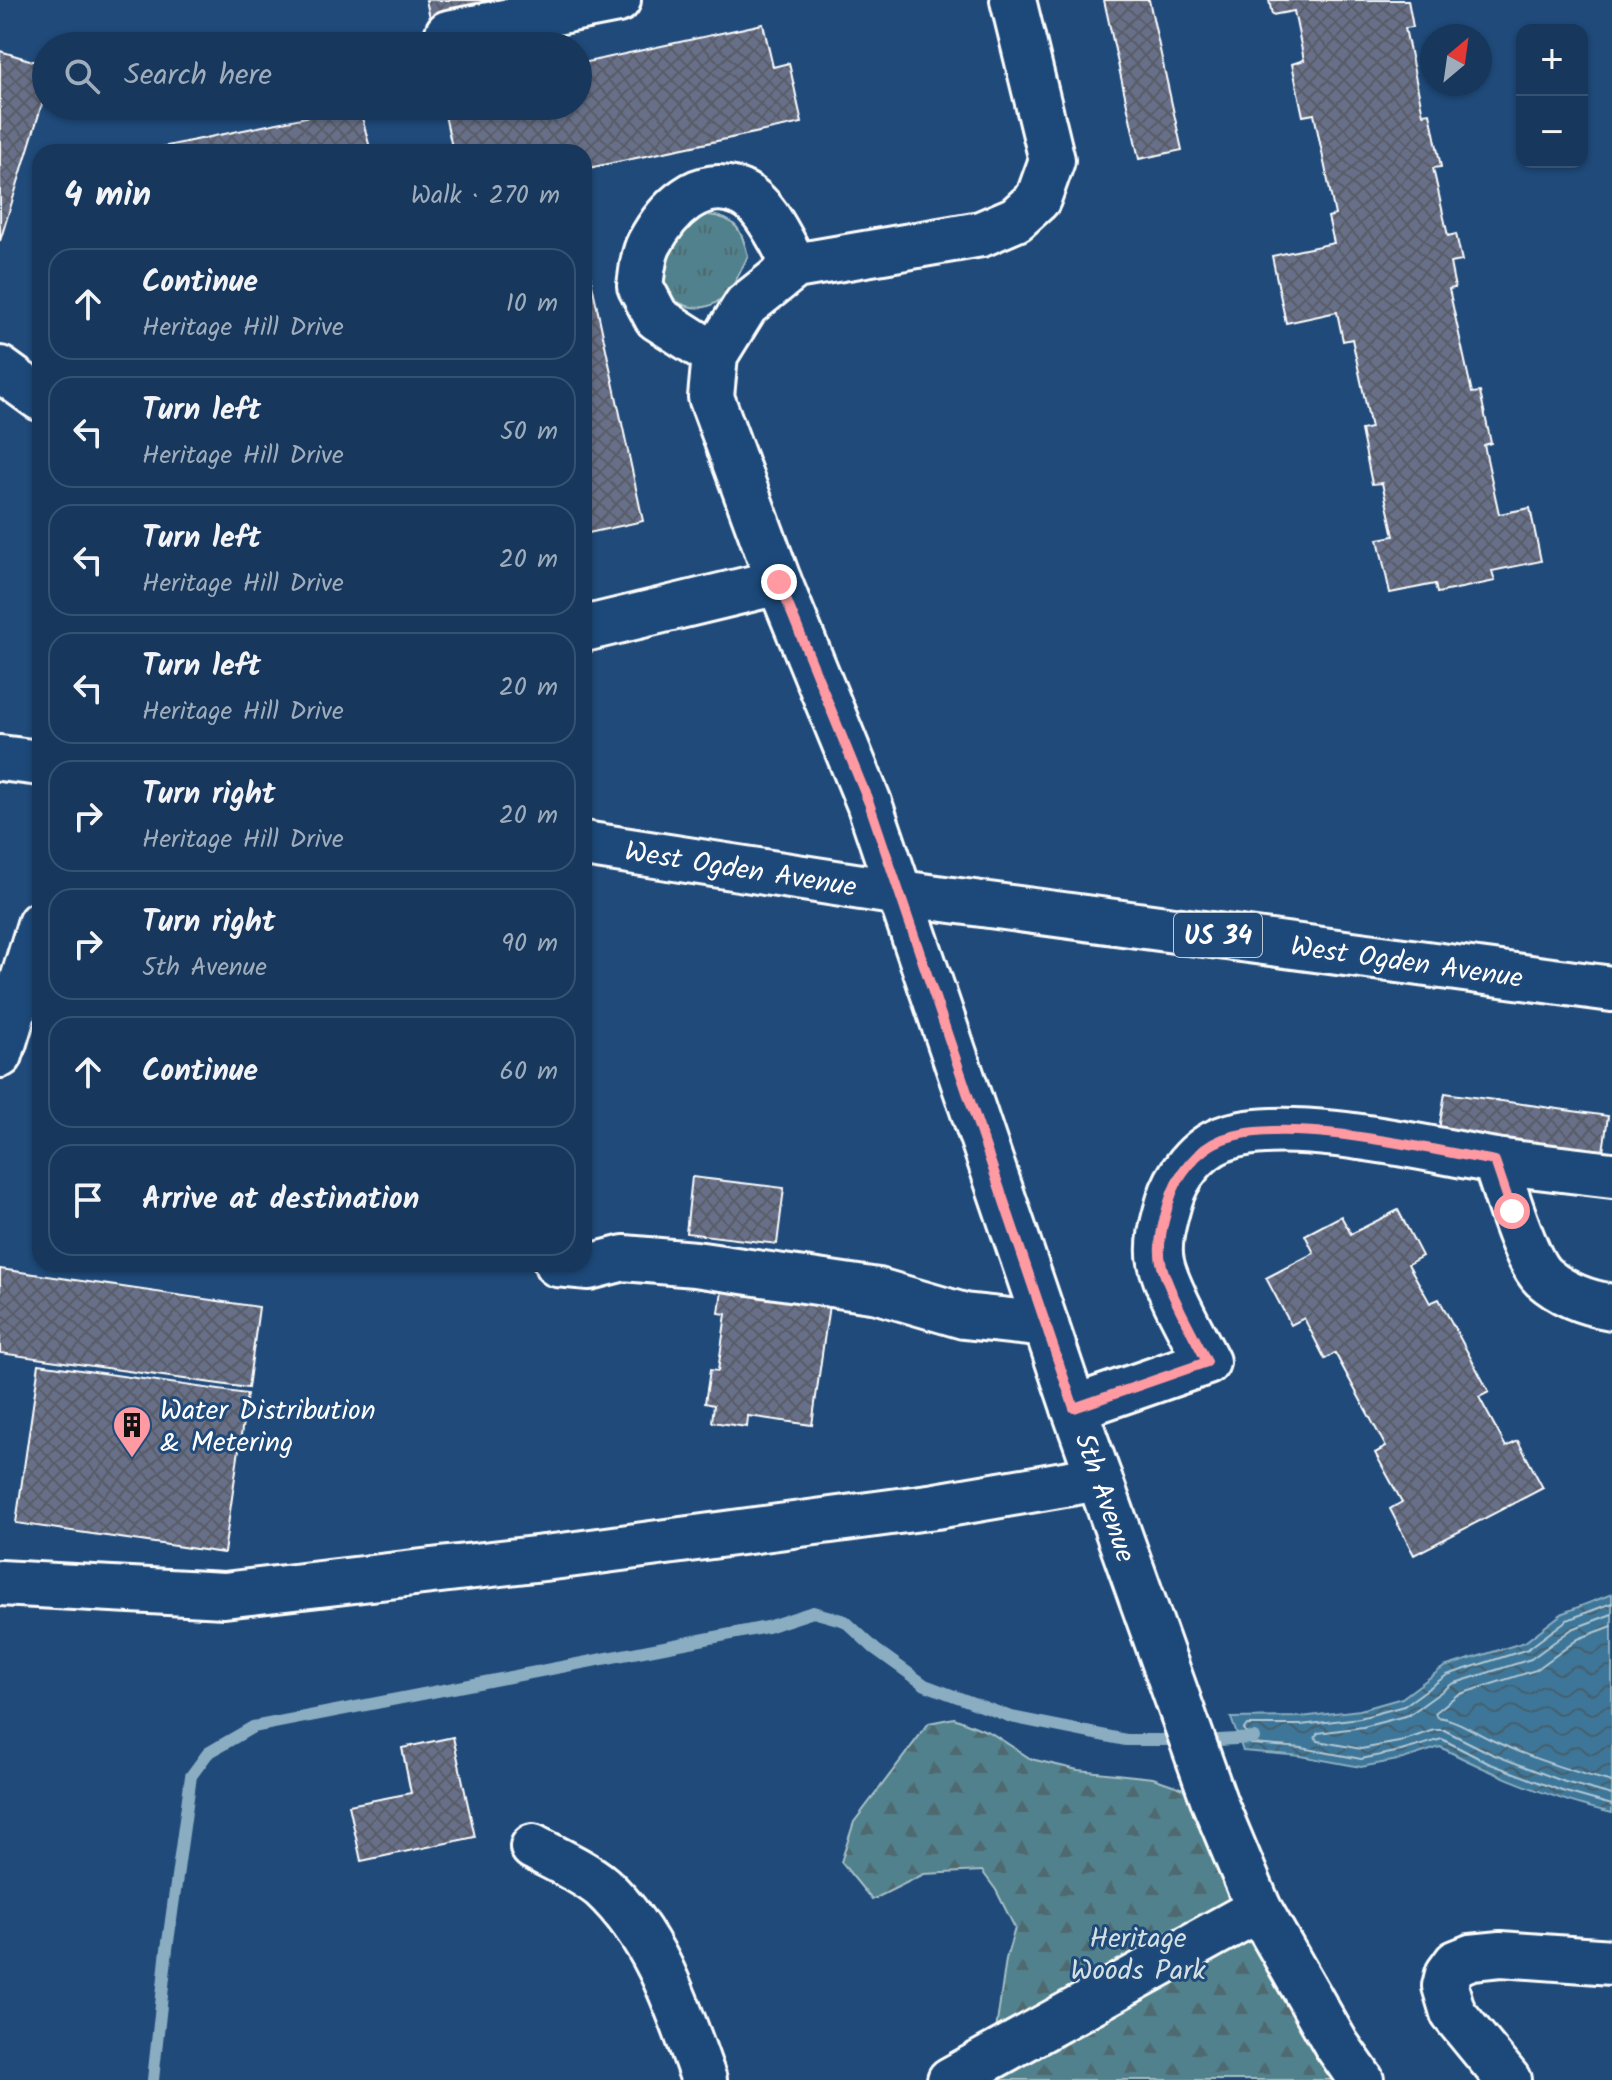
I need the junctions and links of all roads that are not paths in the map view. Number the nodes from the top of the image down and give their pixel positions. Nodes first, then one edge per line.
1 (618, 0) edge
2 (1013, 0) edge
3 (453, 32) edge
4 (795, 266) junction
5 (715, 355) junction
6 (0, 369) edge
7 (32, 392) edge
8 (779, 582) junction
9 (592, 627) edge
10 (0, 758) edge
11 (32, 762) edge
12 (592, 845) edge
13 (900, 893) junction
14 (32, 954) edge
15 (1612, 989) edge
16 (0, 1055) edge
17 (1495, 1161) junction
18 (1612, 1175) edge
19 (592, 1266) edge
20 (1612, 1307) edge
21 (1046, 1325) junction
22 (1074, 1408) junction
23 (1099, 1478) junction
24 (0, 1583) edge
25 (533, 1847) dead end
26 (1259, 1909) junction
27 (1612, 1962) edge
28 (704, 2080) edge
29 (950, 2080) edge
30 (1361, 2080) edge
31 (1508, 2080) edge

1 - 3 street
2 - 4 street
4 - 5 street
4 - 5 street
5 - 8 street, 5th Avenue
6 - 7 street
8 - 9 street
8 - 13 street, 5th Avenue
10 - 11 street
12 - 13 street, West Ogden Avenue / US 34
13 - 15 street, West Ogden Avenue / US 34
13 - 21 street, 5th Avenue
14 - 16 street
17 - 18 street
17 - 20 street
17 - 22 street
19 - 21 street
21 - 22 street, 5th Avenue
22 - 23 street, 5th Avenue
23 - 24 street
23 - 26 street, 5th Avenue
25 - 28 street
26 - 29 street
26 - 30 street, 5th Avenue
27 - 31 street

